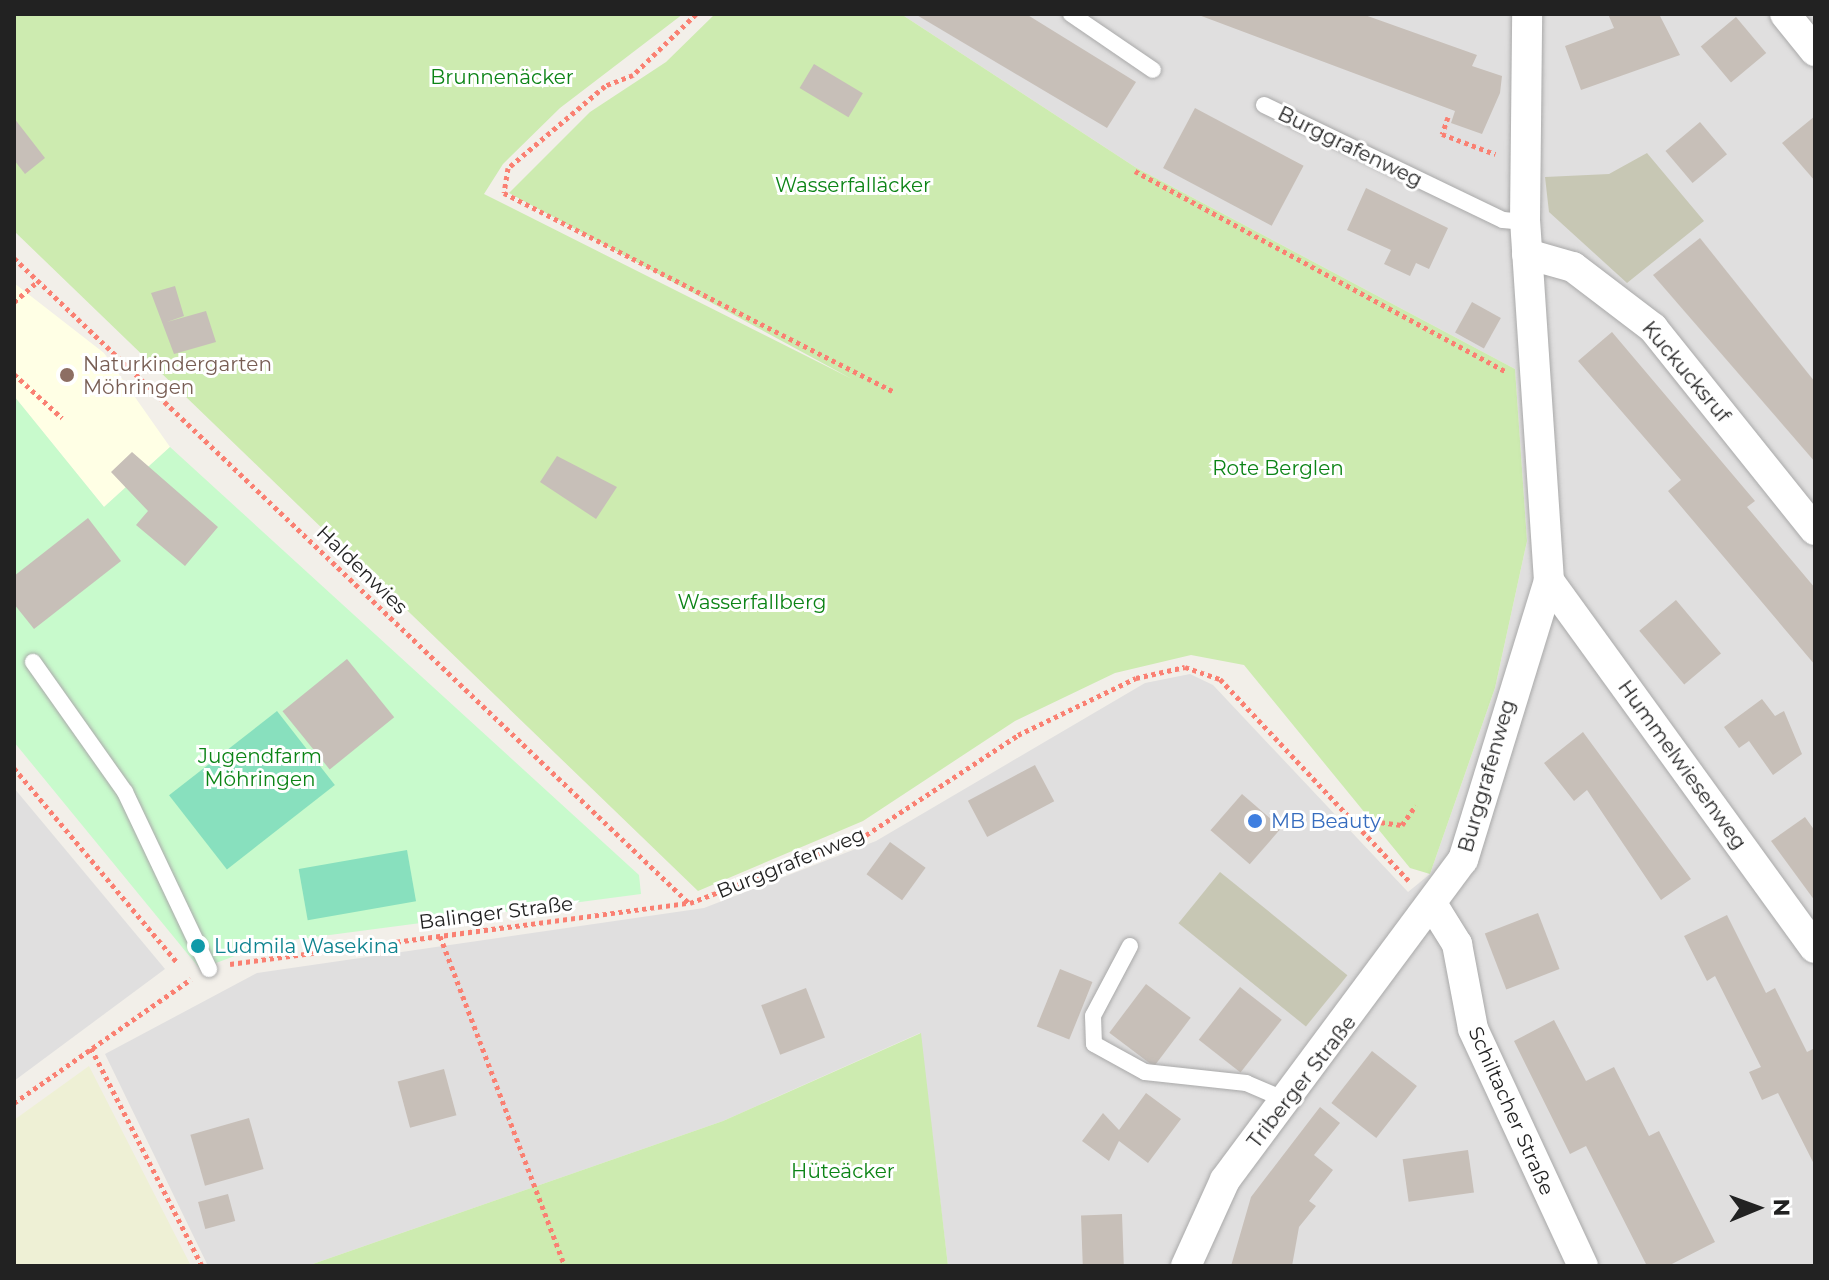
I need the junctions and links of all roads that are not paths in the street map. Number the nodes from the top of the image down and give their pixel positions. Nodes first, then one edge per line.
1 (1071, 14) edge
2 (1527, 14) edge
3 (1785, 14) edge
4 (1815, 51) edge
5 (1153, 70) dead end
6 (1264, 105) dead end
7 (1525, 222) junction
8 (1527, 254) junction
9 (1815, 530) edge
10 (1549, 581) junction
11 (33, 662) dead end
12 (1434, 907) junction
13 (1130, 946) dead end
14 (1815, 948) edge
15 (209, 969) road end
16 (1288, 1101) junction
17 (1186, 1266) edge
18 (1583, 1266) edge

1 - 5 lane
2 - 7 street, Burggrafenweg
3 - 4 street
6 - 7 lane, Burggrafenweg
7 - 8 street, Burggrafenweg
8 - 9 street, Kuckucksruf
8 - 10 street, Burggrafenweg
10 - 12 street, Burggrafenweg
10 - 14 street, Hummelwiesenweg
11 - 15 lane
12 - 16 street, Triberger Straße
12 - 18 street, Schiltacher Straße
13 - 16 lane
16 - 17 street, Triberger Straße

